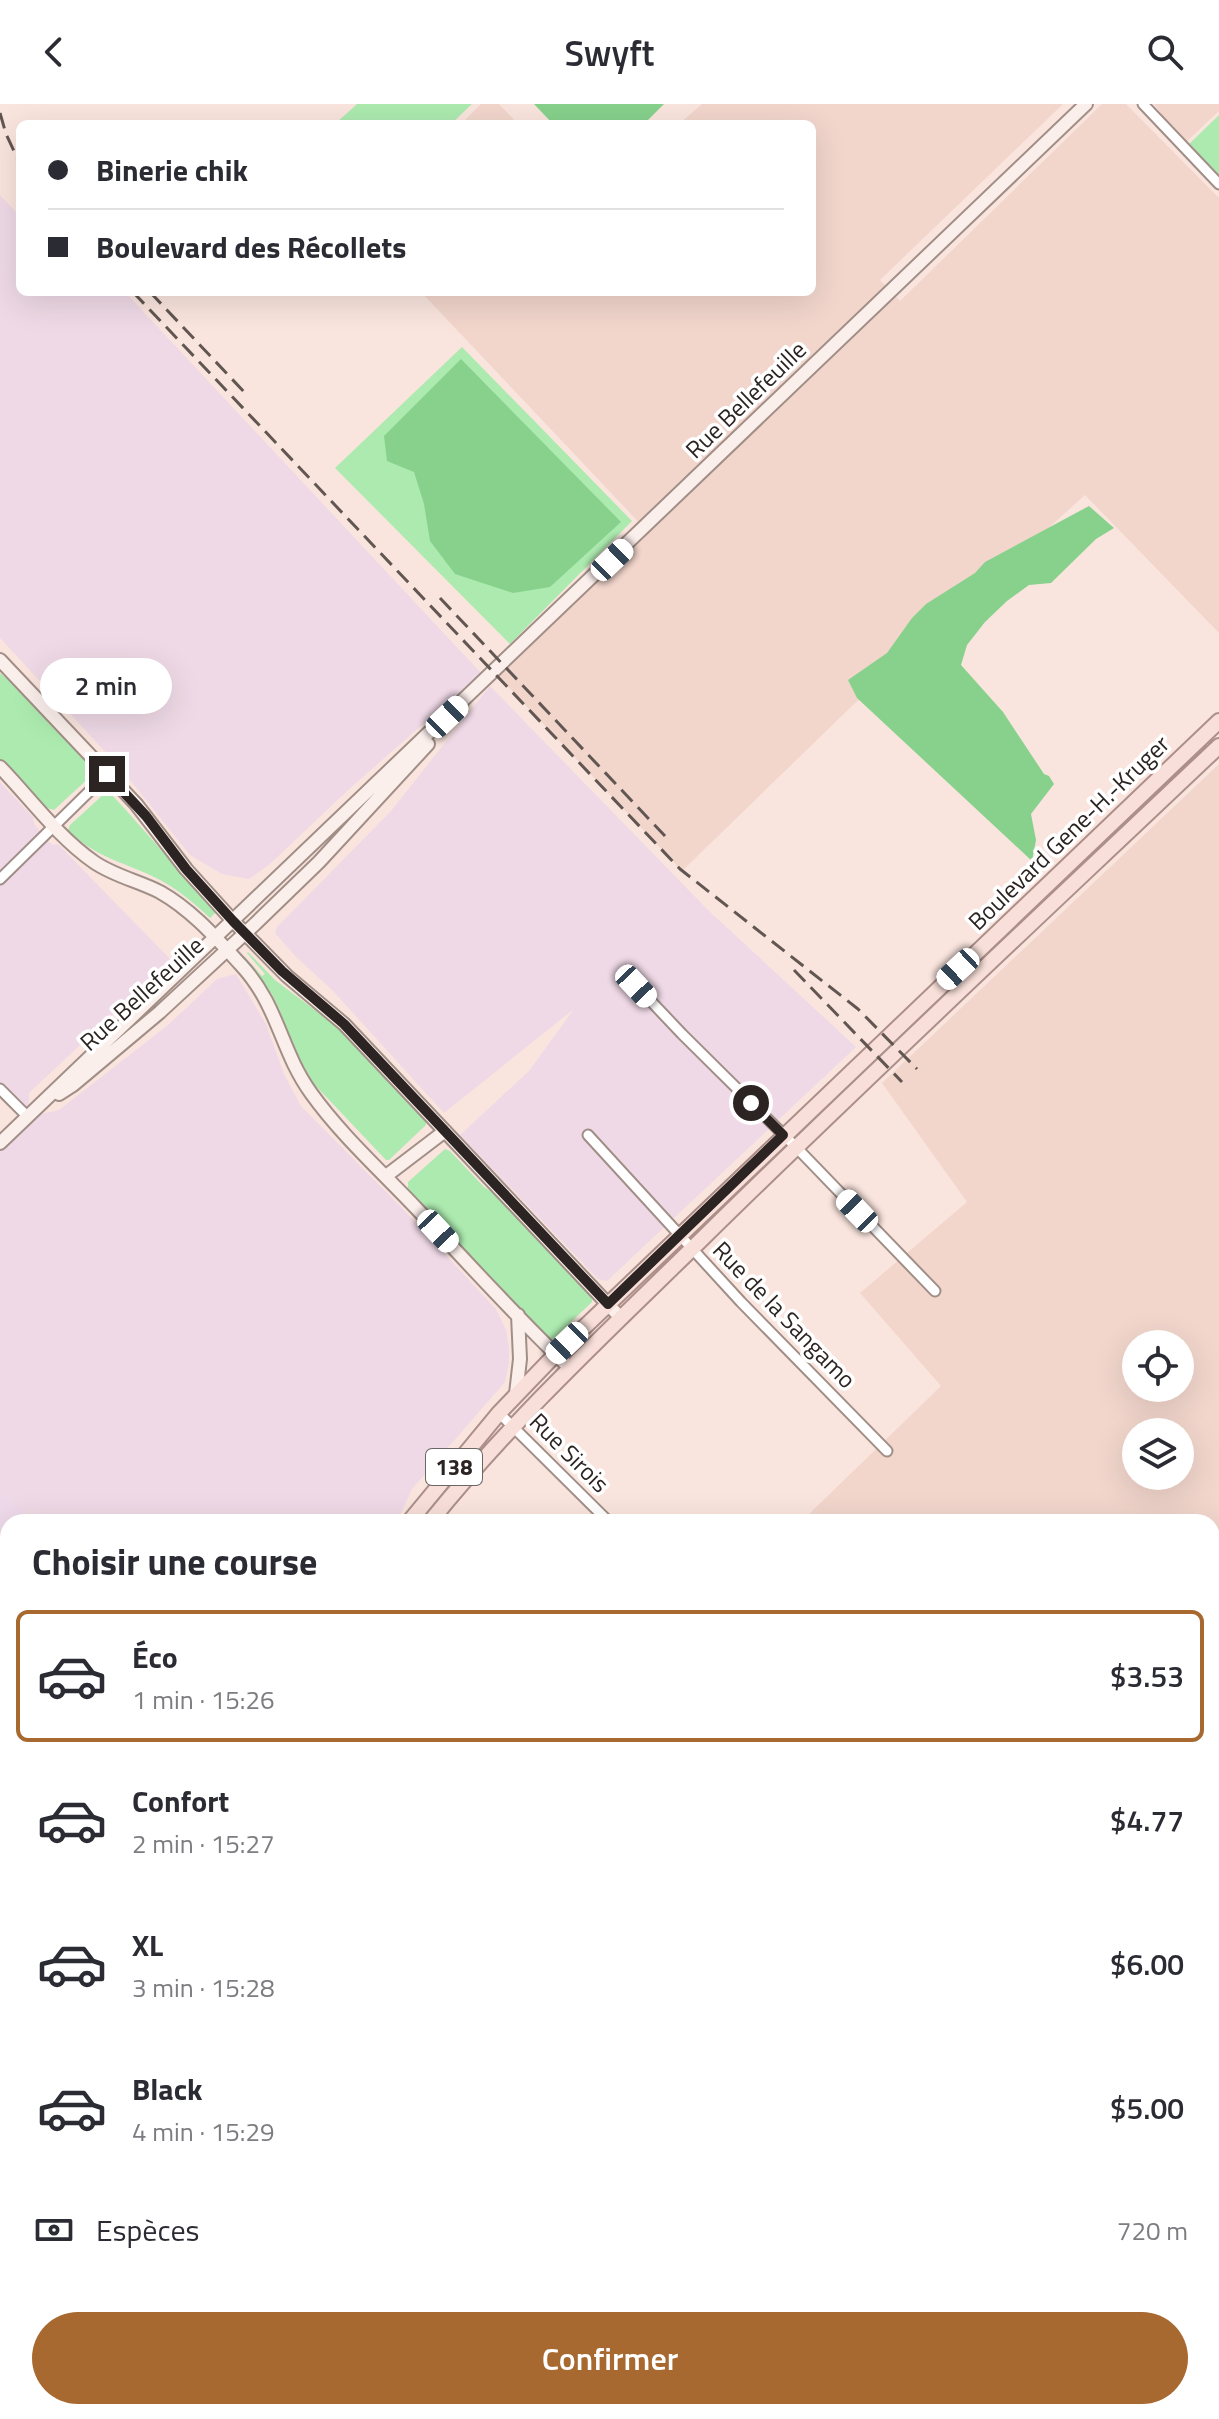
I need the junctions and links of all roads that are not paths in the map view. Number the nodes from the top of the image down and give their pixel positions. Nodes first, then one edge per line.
1 (1086, 104) edge
2 (1143, 104) edge
3 (1219, 184) edge
4 (0, 660) edge
5 (1219, 721) edge
6 (437, 727) junction
7 (1219, 746) edge
8 (0, 767) edge
9 (107, 774) junction
10 (53, 825) junction
11 (0, 879) edge
12 (233, 921) junction
13 (245, 933) junction
14 (215, 938) junction
15 (226, 949) junction
16 (630, 979) dead end
17 (0, 1089) edge
18 (32, 1113) junction
19 (445, 1131) junction
20 (588, 1135) dead end
21 (783, 1135) junction
22 (0, 1143) edge
23 (796, 1147) junction
24 (386, 1176) junction
25 (681, 1235) junction
26 (692, 1249) junction
27 (935, 1291) dead end
28 (608, 1304) junction
29 (518, 1315) junction
30 (620, 1317) junction
31 (556, 1355) junction
32 (569, 1367) junction
33 (516, 1394) junction
34 (499, 1413) junction
35 (513, 1426) junction
36 (887, 1451) dead end
37 (416, 1514) edge
38 (437, 1514) edge
39 (601, 1514) edge

1 - 6 street, Rue Bellefeuille
2 - 3 street
4 - 9 street
5 - 21 main road, Boulevard Gene-H.-Kruger / 138
6 - 12 street, Rue Bellefeuille
6 - 13 street, Rue Bellefeuille
7 - 23 main road, Boulevard Gene-H.-Kruger / 138
8 - 10 street
9 - 10 street
9 - 12 street
10 - 11 street
10 - 14 street
12 - 13 street
12 - 14 street, Rue Bellefeuille
13 - 15 street, Rue Bellefeuille
13 - 19 street
14 - 15 street
14 - 18 street, Rue Bellefeuille
15 - 18 street, Rue Bellefeuille
15 - 24 street
16 - 21 street
17 - 18 street
18 - 22 street, Rue Bellefeuille
19 - 24 street
19 - 28 street
20 - 25 street, Rue de la Sangamo
21 - 23 street
21 - 25 main road, Boulevard Gene-H.-Kruger / 138
23 - 26 main road, Boulevard Gene-H.-Kruger / 138
23 - 27 street
24 - 29 street
25 - 26 street, Rue de la Sangamo
25 - 28 main road, Boulevard Gene-H.-Kruger / 138
26 - 30 main road, Boulevard Gene-H.-Kruger / 138
26 - 36 street, Rue de la Sangamo
28 - 30 street
28 - 31 main road, Boulevard Gene-H.-Kruger / 138
29 - 31 street
29 - 33 street
30 - 32 main road, Boulevard Gene-H.-Kruger / 138
31 - 32 street
31 - 33 main road, Boulevard Gene-H.-Kruger / 138
32 - 35 main road, Boulevard Gene-H.-Kruger / 138
33 - 34 main road, Boulevard Gene-H.-Kruger / 138
34 - 35 street, Rue Sirois
34 - 37 main road, Boulevard Gene-H.-Kruger / 138
35 - 38 main road, Boulevard Gene-H.-Kruger / 138
35 - 39 street, Rue Sirois

